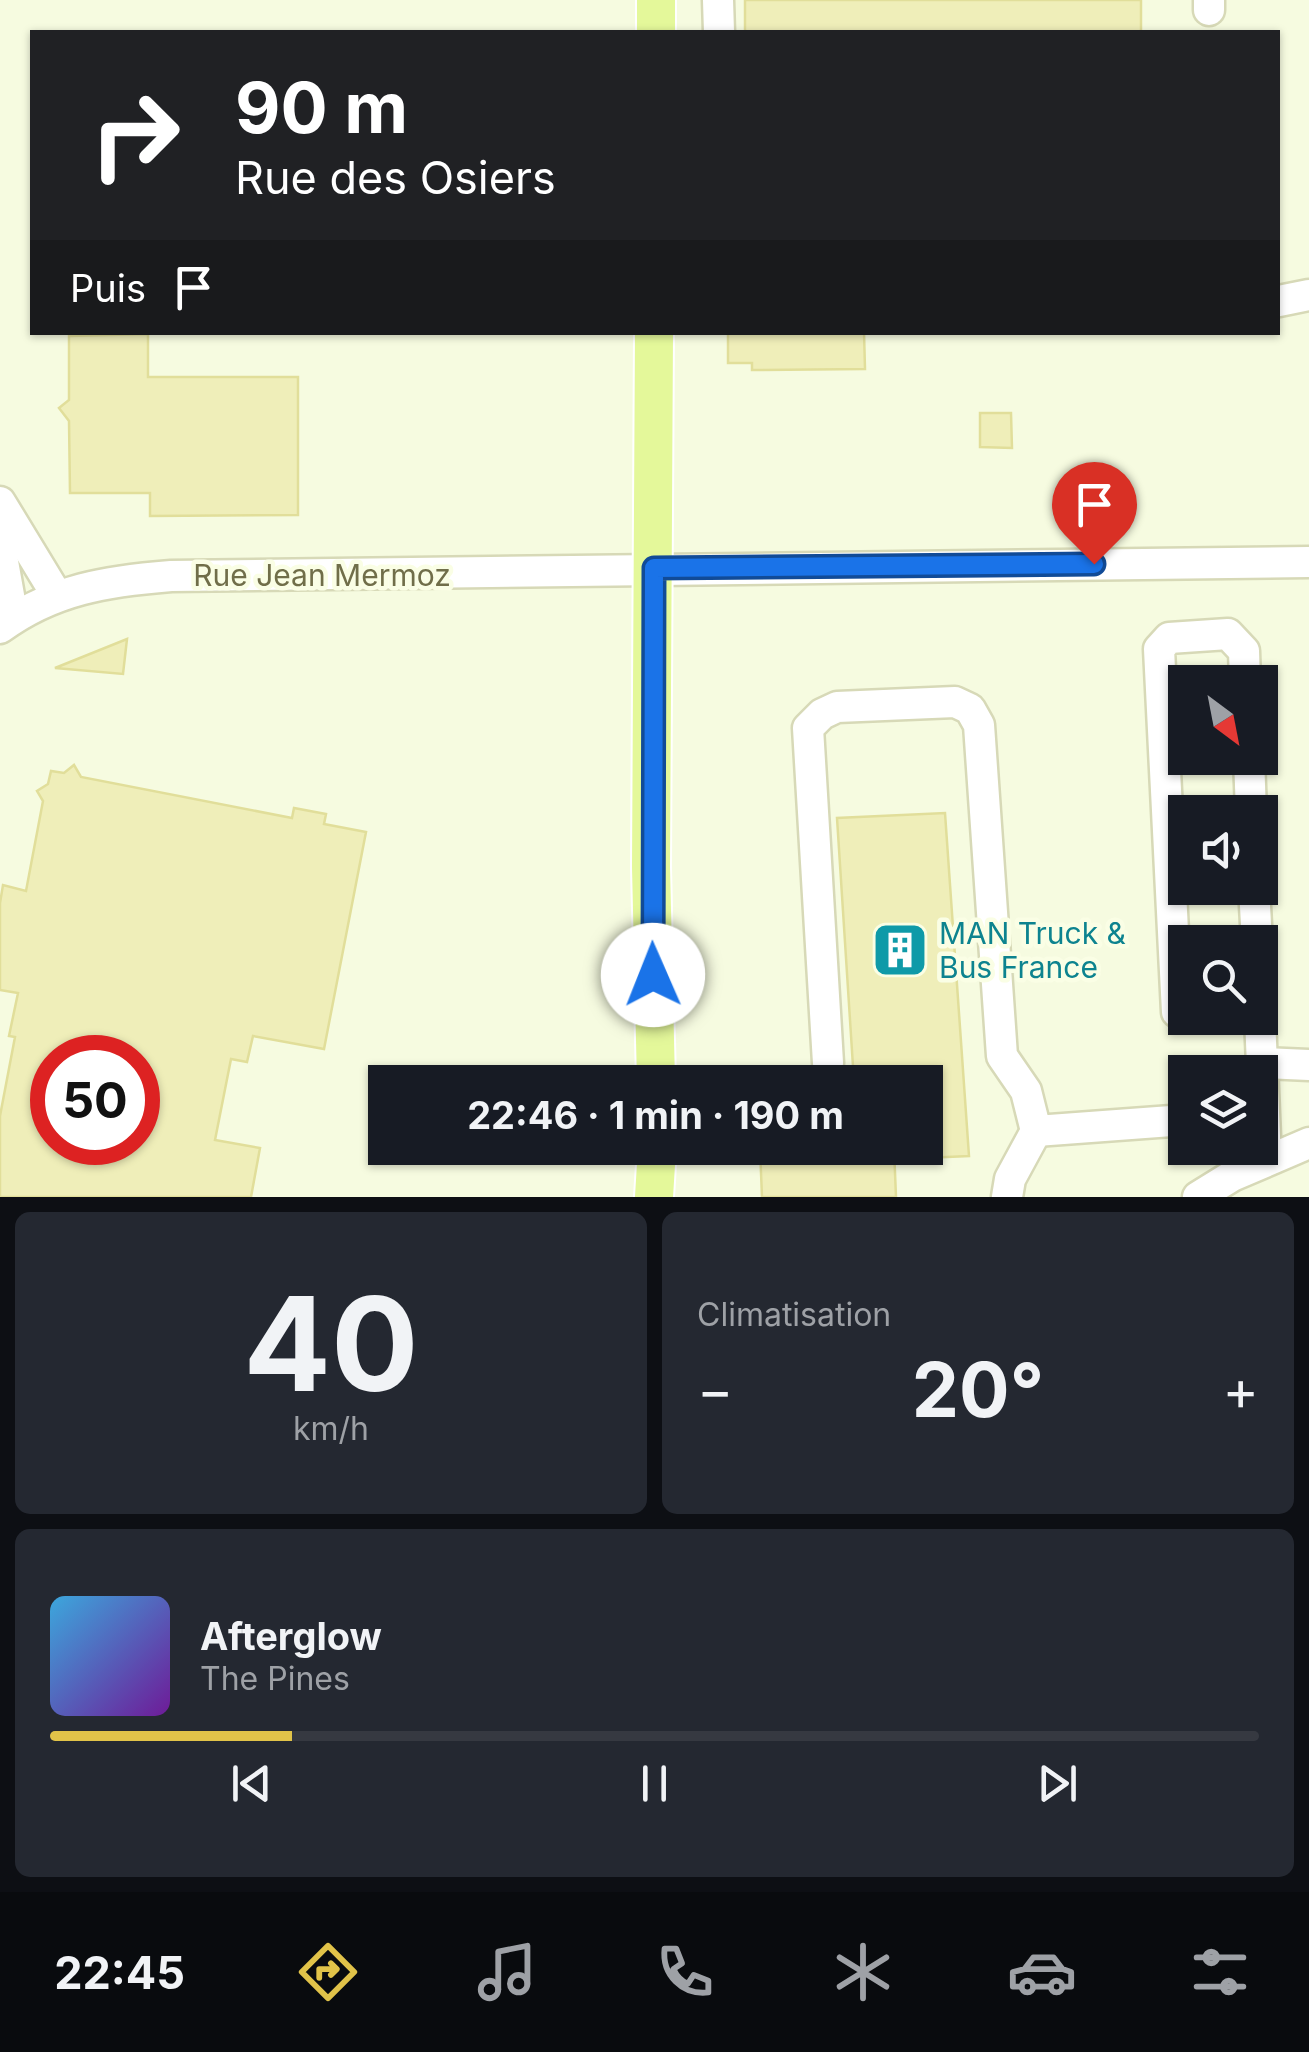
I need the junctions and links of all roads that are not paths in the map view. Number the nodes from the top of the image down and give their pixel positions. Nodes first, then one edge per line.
1 (656, 0) edge
2 (718, 0) edge
3 (656, 30) edge
4 (719, 30) edge
5 (654, 335) edge
6 (0, 502) edge
7 (0, 544) edge
8 (1309, 562) edge
9 (654, 568) junction
10 (56, 594) junction
11 (6, 623) edge
12 (1244, 665) edge
13 (1173, 925) edge
14 (828, 1062) dead end
15 (1278, 1064) edge
16 (656, 1065) edge
17 (1309, 1065) edge
18 (1168, 1121) edge
19 (1036, 1132) junction
20 (1309, 1143) edge
21 (1278, 1155) edge
22 (656, 1165) edge
23 (1257, 1165) edge
24 (654, 1197) edge
25 (1007, 1197) edge
26 (1198, 1197) edge

1 - 3 main road
2 - 4 street
5 - 9 main road
6 - 10 street
7 - 11 street
8 - 9 street, Rue Jean Mermoz
9 - 10 street, Rue Jean Mermoz
9 - 16 main road
10 - 11 street, Rue Jean Mermoz
12 - 13 street
14 - 19 street
15 - 17 street
18 - 19 street
19 - 25 street
20 - 21 street
22 - 24 main road
23 - 26 street

